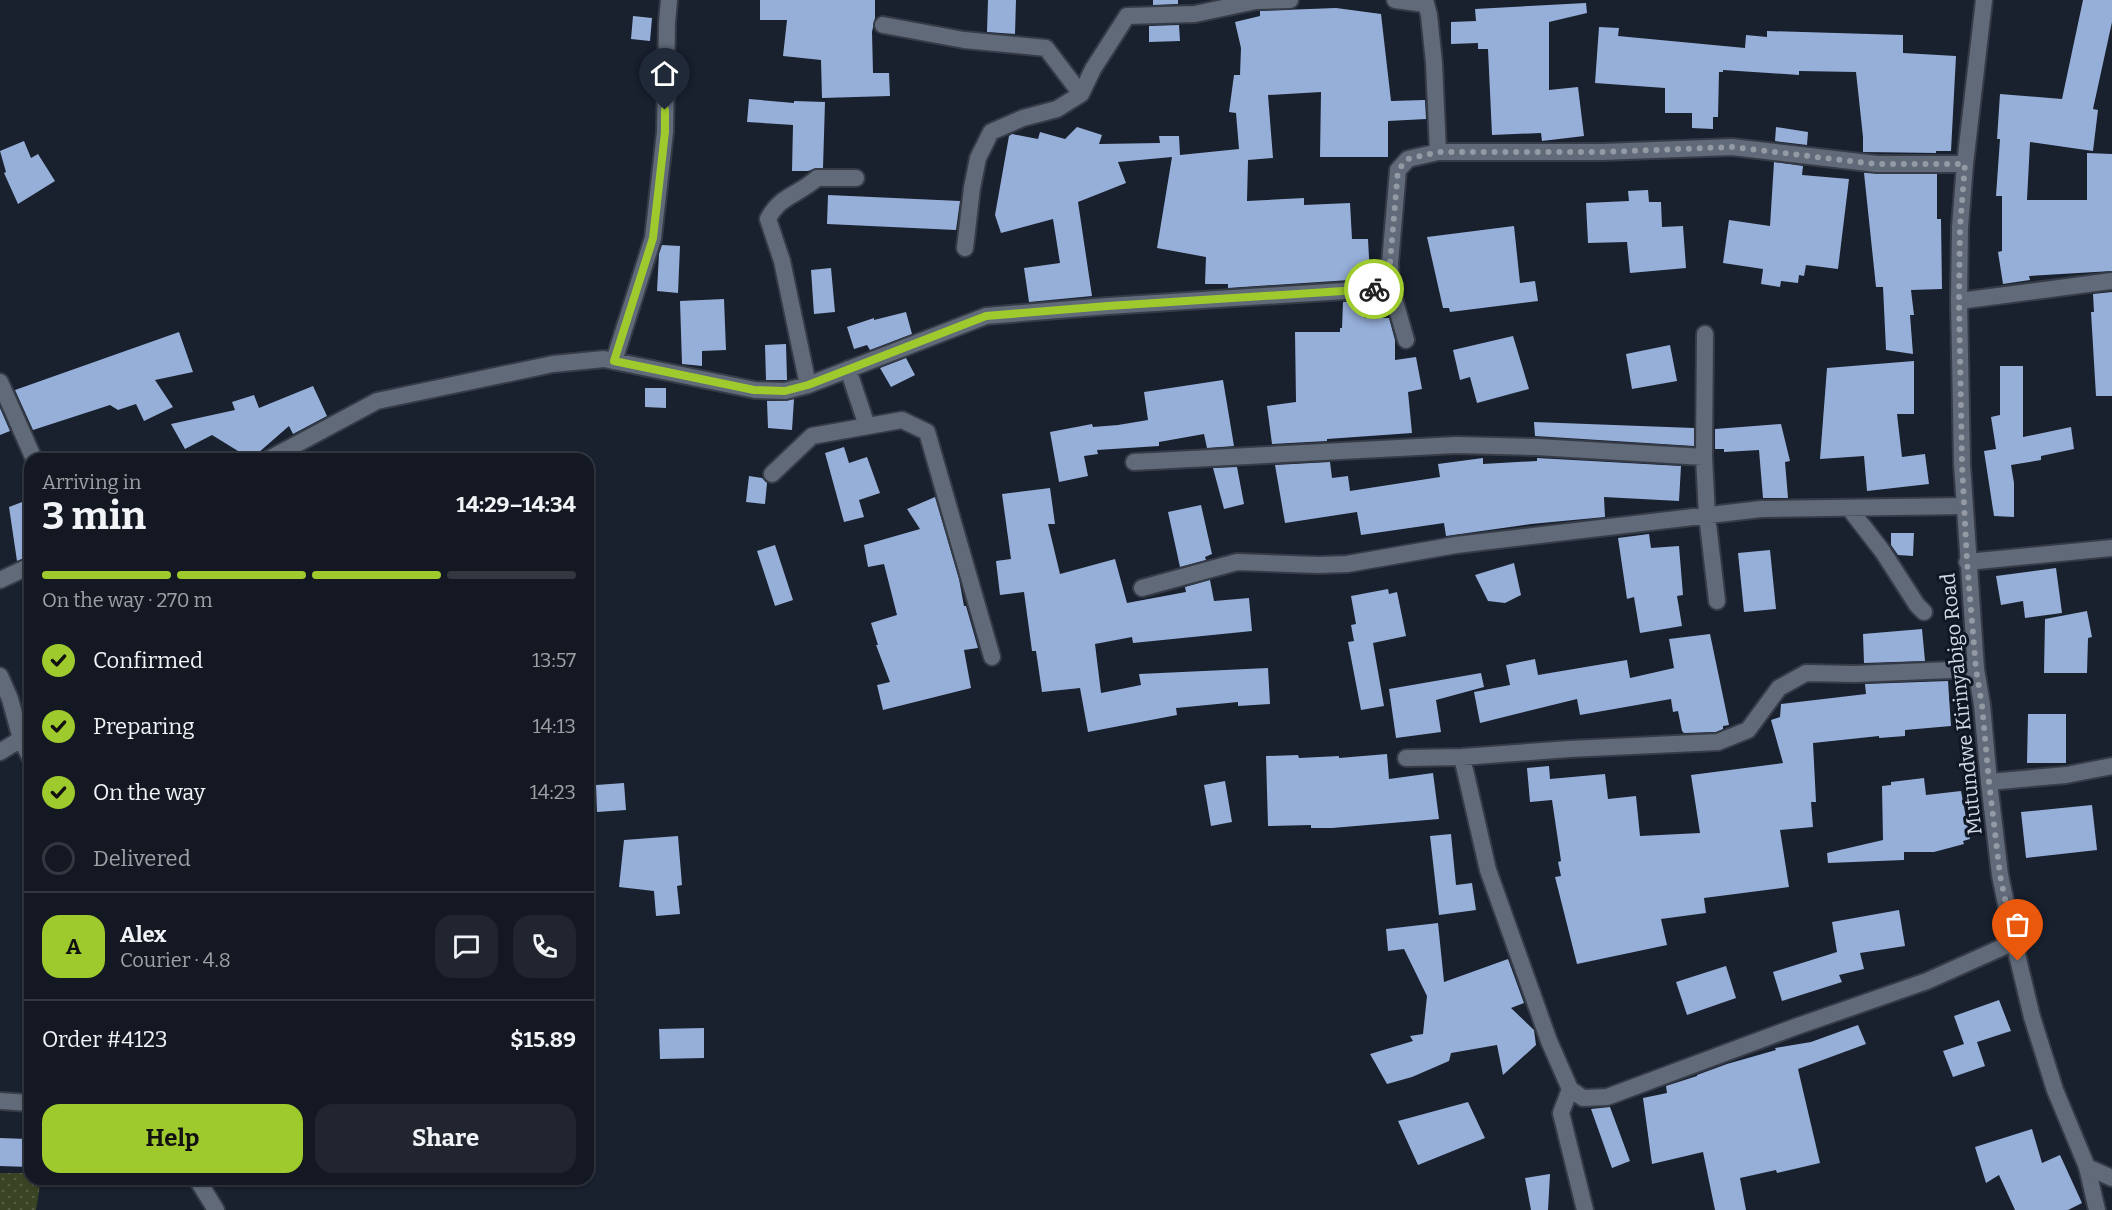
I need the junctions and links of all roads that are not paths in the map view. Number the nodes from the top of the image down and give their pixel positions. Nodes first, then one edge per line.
1 (669, 0) edge
2 (1290, 0) edge
3 (1395, 0) edge
4 (1984, 0) edge
5 (1425, 2) edge
6 (883, 26) dead end
7 (1081, 94) junction
8 (1438, 152) junction
9 (1965, 164) junction
10 (856, 178) dead end
11 (965, 248) dead end
12 (2112, 281) edge
13 (1391, 288) junction
14 (1959, 301) junction
15 (1705, 334) dead end
16 (1406, 340) dead end
17 (614, 361) junction
18 (848, 369) junction
19 (0, 381) edge
20 (808, 385) junction
21 (867, 426) junction
22 (31, 453) edge
23 (280, 453) edge
24 (1704, 458) junction
25 (1134, 462) dead end
26 (772, 474) dead end
27 (1964, 506) junction
28 (1849, 508) junction
29 (1707, 515) junction
30 (2112, 548) edge
31 (1967, 562) junction
32 (24, 569) edge
33 (0, 580) edge
34 (1142, 588) dead end
35 (1717, 600) dead end
36 (1924, 612) dead end
37 (992, 657) dead end
38 (1976, 669) junction
39 (0, 676) edge
40 (24, 732) edge
41 (24, 738) edge
42 (0, 752) edge
43 (1462, 757) junction
44 (1406, 758) dead end
45 (2112, 766) edge
46 (1989, 782) junction
47 (2013, 942) junction
48 (1570, 1089) junction
49 (0, 1101) edge
50 (24, 1103) edge
51 (2087, 1167) junction
52 (2112, 1178) edge
53 (201, 1185) edge
54 (216, 1210) edge
55 (1585, 1210) edge
56 (2097, 1210) edge

1 - 17 street
2 - 7 street
3 - 5 street
4 - 9 street, Mutundwe Kirinyabigo Road
5 - 8 street
6 - 7 street
7 - 11 street
8 - 9 street
8 - 13 street
9 - 14 street, Mutundwe Kirinyabigo Road
10 - 20 street
12 - 14 street
13 - 16 street
13 - 18 street
14 - 27 street, Mutundwe Kirinyabigo Road
15 - 24 street
17 - 20 street
17 - 23 street
18 - 20 street
18 - 21 street
19 - 22 street
21 - 26 street
21 - 37 street
24 - 25 street
24 - 29 street
27 - 28 street
27 - 31 street, Mutundwe Kirinyabigo Road
28 - 29 street
28 - 36 street
29 - 34 street
29 - 35 street
30 - 31 street
31 - 38 street, Mutundwe Kirinyabigo Road
32 - 33 street
38 - 43 street
38 - 46 street, Mutundwe Kirinyabigo Road
39 - 40 street
41 - 42 street
43 - 44 street
43 - 48 street
45 - 46 street
46 - 47 street, Mutundwe Kirinyabigo Road
47 - 48 street
47 - 51 street, Mutundwe Kirinyabigo Road
48 - 55 street
49 - 50 street
51 - 52 street
51 - 56 street, Mutundwe Kirinyabigo Road
53 - 54 street

